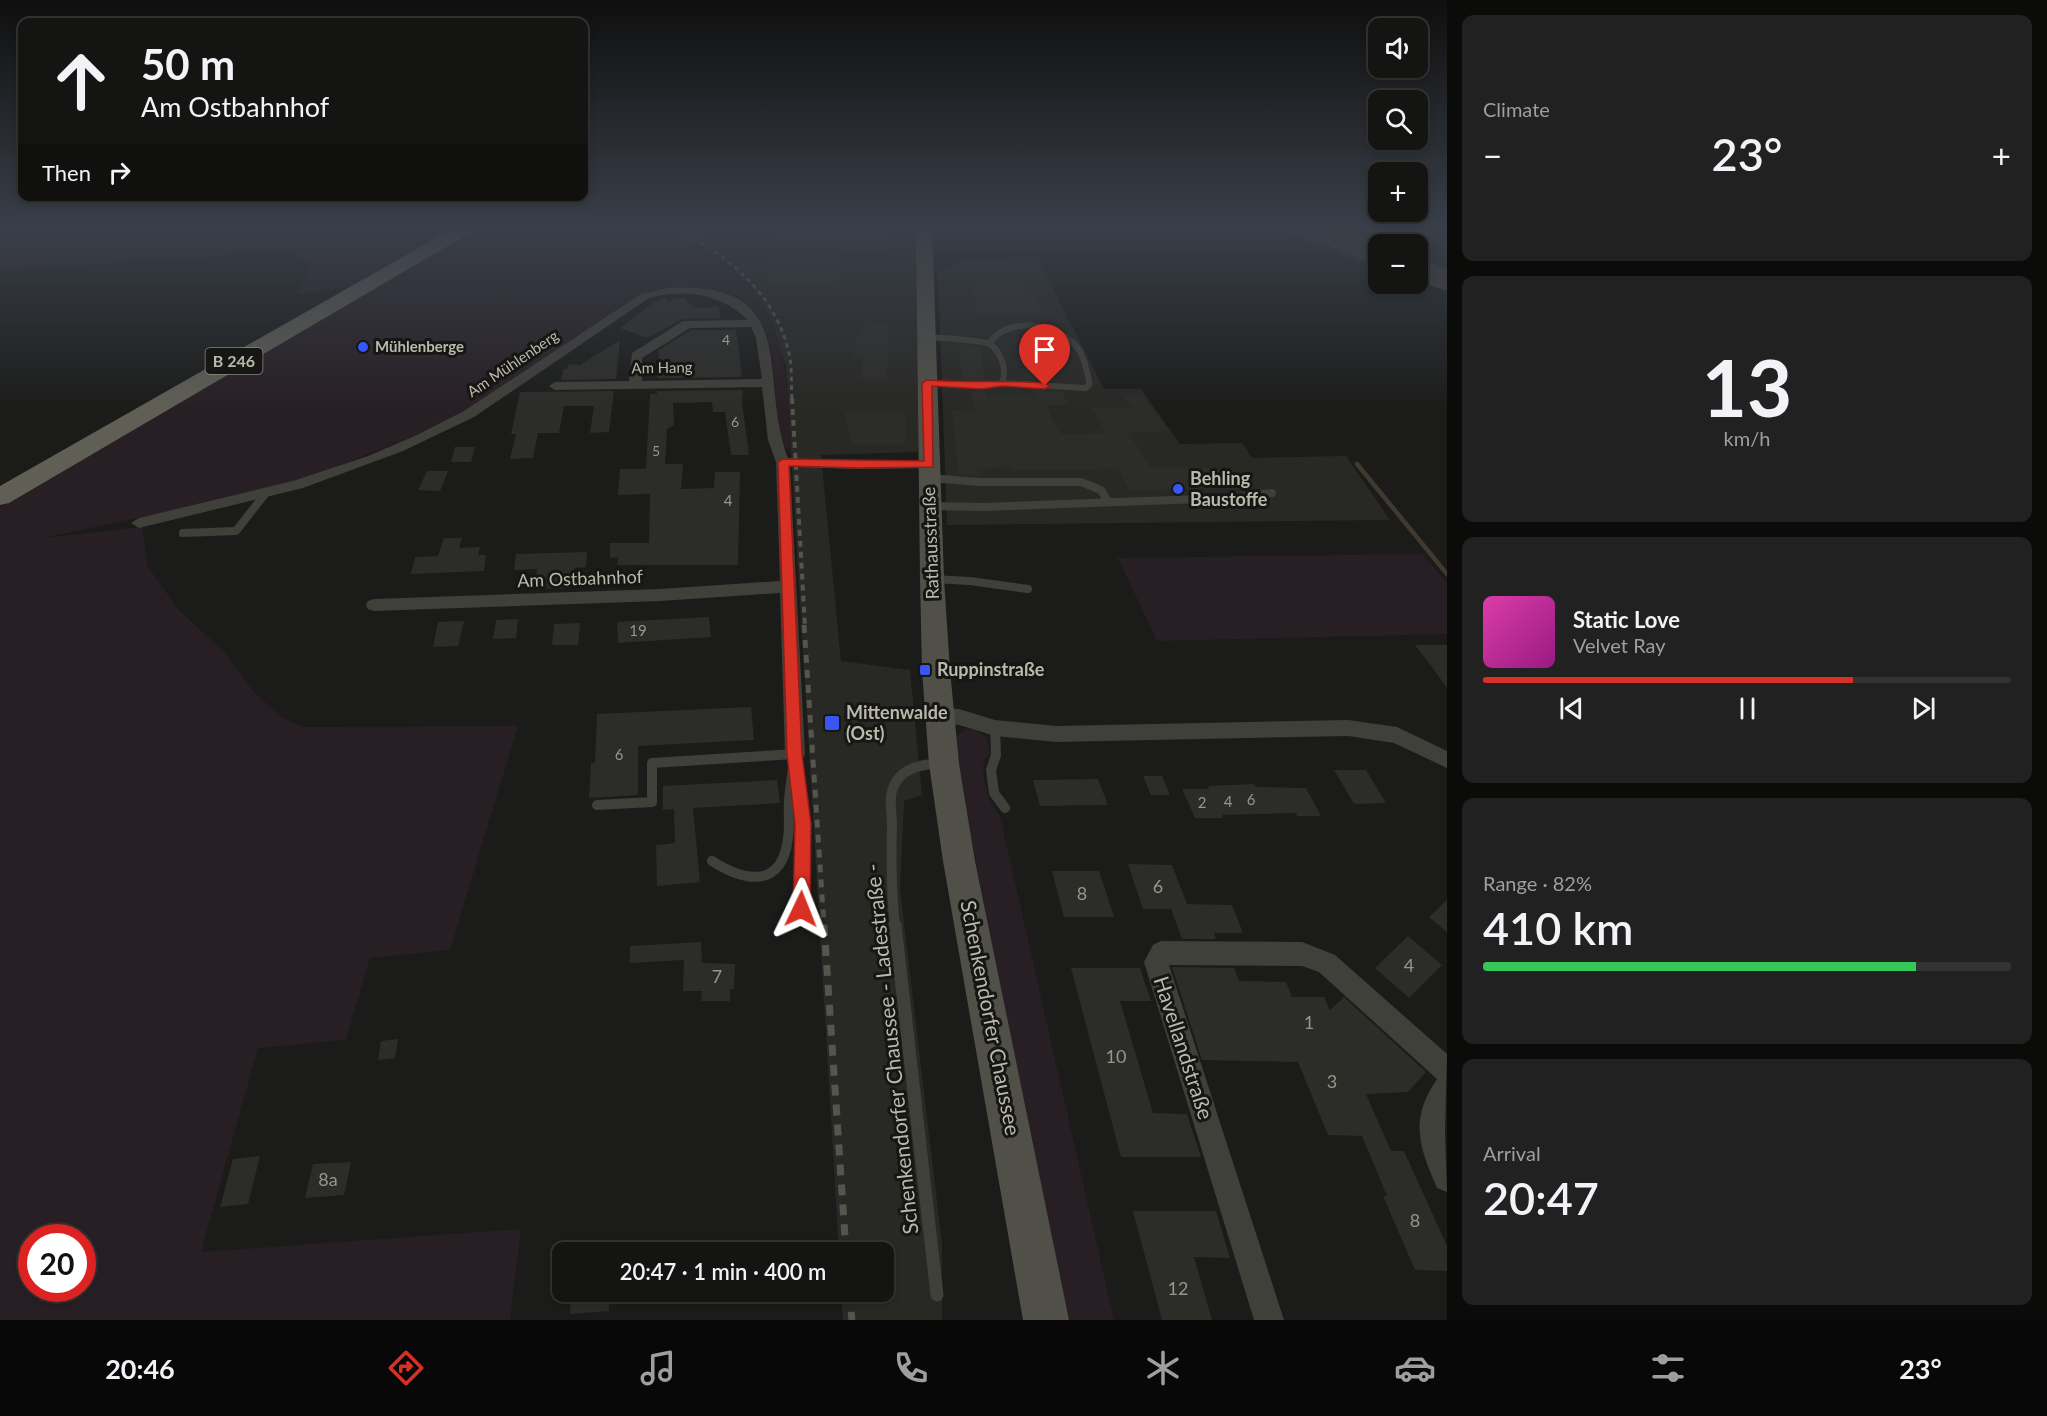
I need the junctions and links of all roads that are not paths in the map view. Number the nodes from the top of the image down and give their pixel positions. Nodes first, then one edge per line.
1 (362, 288) edge
2 (925, 288) edge
3 (756, 323) junction
4 (926, 337) junction
5 (989, 344) junction
6 (770, 383) junction
7 (927, 383) junction
8 (1002, 383) junction
9 (634, 385) junction
10 (555, 386) dead end
11 (783, 462) junction
12 (929, 471) junction
13 (1272, 493) dead end
14 (265, 494) junction
15 (0, 497) edge
16 (1108, 502) junction
17 (930, 506) junction
18 (140, 524) dead end
19 (183, 533) dead end
20 (932, 579) junction
21 (787, 587) junction
22 (1028, 589) dead end
23 (374, 605) dead end
24 (939, 716) junction
25 (995, 728) junction
26 (795, 754) junction
27 (1447, 760) edge
28 (944, 764) junction
29 (597, 806) dead end
30 (1005, 808) dead end
31 (712, 861) dead end
32 (801, 909) dead end
33 (1447, 1071) edge
34 (1447, 1086) edge
35 (1447, 1178) edge
36 (937, 1295) dead end
37 (1046, 1320) edge
38 (1269, 1320) edge

1 - 15 main road, B 246
2 - 4 main road, Rathausstraße
3 - 6 street, Am Mühlenberg
3 - 9 street
3 - 14 street, Am Mühlenberg
4 - 5 lane
4 - 7 main road, Rathausstraße
5 - 8 lane
5 - 8 lane
6 - 9 street, Am Hang
6 - 11 street, Am Mühlenberg
7 - 8 lane
7 - 12 main road, Rathausstraße
9 - 10 street, Am Hang
11 - 12 street
11 - 21 street
12 - 16 lane
12 - 17 main road, Rathausstraße
13 - 16 lane
14 - 18 street, Am Mühlenberg
14 - 19 lane
16 - 17 lane
17 - 20 main road, Rathausstraße
20 - 22 lane
20 - 24 main road, Rathausstraße
21 - 23 street, Am Ostbahnhof
21 - 26 street
24 - 25 street
24 - 28 main road, Schenkendorfer Chaussee
25 - 27 street
25 - 30 lane
26 - 29 lane
26 - 31 lane
26 - 32 lane
28 - 36 lane, Schenkendorfer Chaussee - Ladestraße -
28 - 37 main road, Schenkendorfer Chaussee
33 - 38 street, Havellandstraße
34 - 35 street

